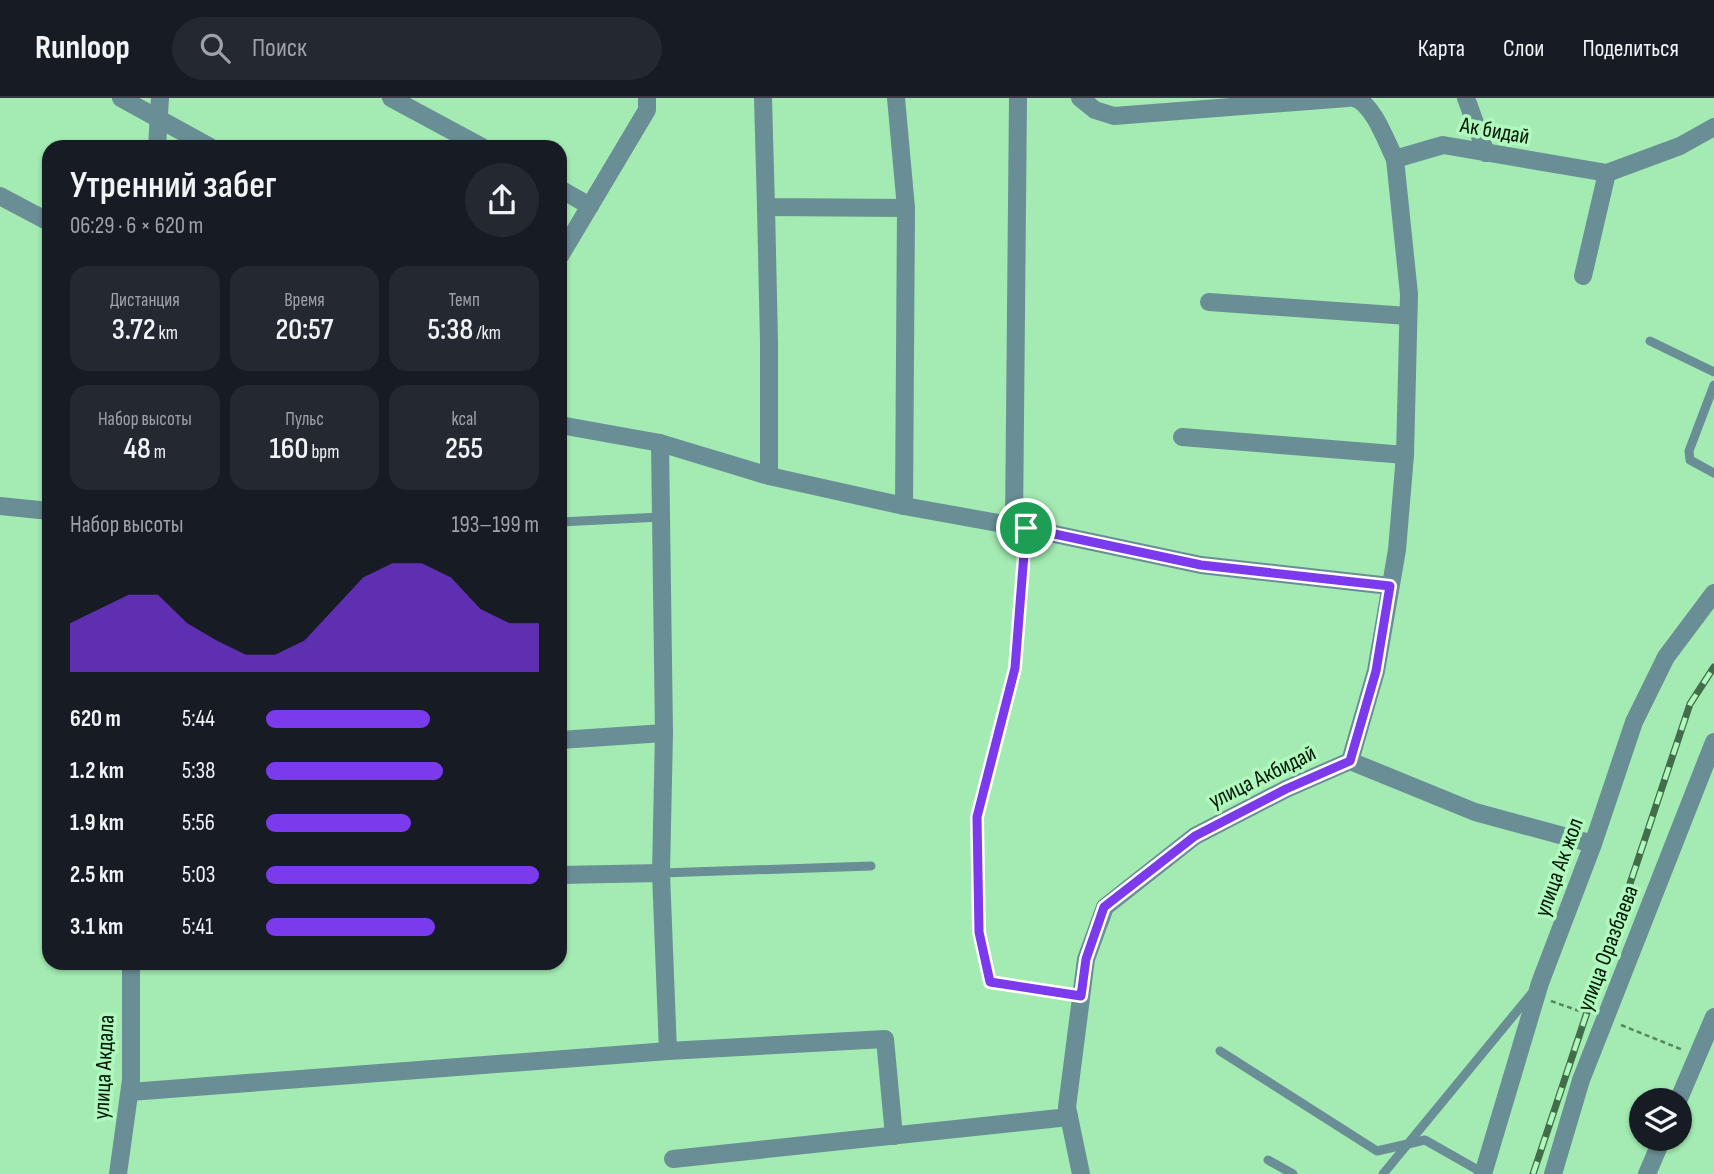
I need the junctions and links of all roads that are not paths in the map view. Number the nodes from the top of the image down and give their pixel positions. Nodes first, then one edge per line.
1 (121, 98) edge
2 (160, 98) edge
3 (391, 98) edge
4 (647, 98) edge
5 (763, 98) edge
6 (895, 98) edge
7 (1018, 98) edge
8 (1080, 98) edge
9 (1348, 98) edge
10 (1354, 98) edge
11 (1466, 98) edge
12 (159, 120) junction
13 (1714, 127) edge
14 (158, 140) edge
15 (197, 140) edge
16 (469, 140) edge
17 (1486, 153) junction
18 (1395, 159) junction
19 (1607, 173) junction
20 (567, 193) edge
21 (0, 196) edge
22 (590, 205) junction
23 (766, 207) junction
24 (906, 208) junction
25 (42, 218) edge
26 (567, 244) edge
27 (1583, 276) dead end
28 (1209, 302) dead end
29 (1408, 316) junction
30 (1650, 341) dead end
31 (1714, 372) edge
32 (1714, 386) edge
33 (567, 426) edge
34 (1182, 437) dead end
35 (660, 443) junction
36 (1405, 455) junction
37 (1714, 474) edge
38 (769, 476) junction
39 (0, 506) edge
40 (904, 506) junction
41 (42, 510) edge
42 (661, 517) junction
43 (567, 522) edge
44 (1020, 527) junction
45 (1390, 586) junction
46 (1714, 593) edge
47 (664, 733) junction
48 (567, 740) edge
49 (1714, 742) edge
50 (1350, 761) junction
51 (1593, 844) junction
52 (871, 866) dead end
53 (661, 873) junction
54 (567, 875) edge
55 (131, 970) edge
56 (1540, 984) junction
57 (1081, 996) junction
58 (1714, 1017) edge
59 (668, 1051) junction
60 (1220, 1051) dead end
61 (1684, 1088) edge
62 (130, 1091) junction
63 (1069, 1117) junction
64 (894, 1136) junction
65 (1406, 1144) junction
66 (1657, 1151) edge
67 (673, 1159) dead end
68 (1268, 1160) dead end
69 (118, 1174) edge
70 (1081, 1174) edge
71 (1293, 1174) edge
72 (1383, 1174) edge
73 (1483, 1174) edge
74 (1553, 1174) edge
75 (1647, 1174) edge

1 - 12 street
2 - 12 street
3 - 16 street
4 - 22 street
5 - 23 street
6 - 24 street
7 - 44 street
8 - 9 street
10 - 18 street
11 - 17 street
12 - 14 street
12 - 15 street
13 - 19 street, Ак бидай
17 - 18 street, Ак бидай
17 - 19 street, Ак бидай
18 - 29 street, улица Акбидай
19 - 27 street
20 - 22 street
21 - 25 street
22 - 26 street
23 - 24 street
23 - 38 street
24 - 40 street
28 - 29 street
29 - 36 street, улица Акбидай
30 - 31 lane
32 - 37 lane
33 - 35 street
34 - 36 street
35 - 38 street
35 - 42 street
36 - 45 street, улица Акбидай
38 - 40 street
39 - 41 street
40 - 44 street
42 - 43 lane
42 - 47 street
44 - 45 street
44 - 57 lane
45 - 50 street, улица Акбидай
46 - 51 street, улица Ак жол
47 - 48 street
47 - 53 street
49 - 74 street, улица Оразбаева
50 - 51 street
50 - 57 street, улица Акбидай
51 - 56 street, улица Ак жол
52 - 53 lane
53 - 54 street
53 - 59 street
55 - 62 street, улица Акдала
56 - 65 lane
56 - 73 street, улица Ак жол
57 - 63 street, улица Акбидай
58 - 61 street
59 - 62 street
59 - 64 street
60 - 65 lane
62 - 69 street, улица Акдала
63 - 64 street
63 - 70 street, улица Акбидай
64 - 67 street
65 - 72 lane
65 - 73 lane
66 - 75 street
68 - 71 lane

